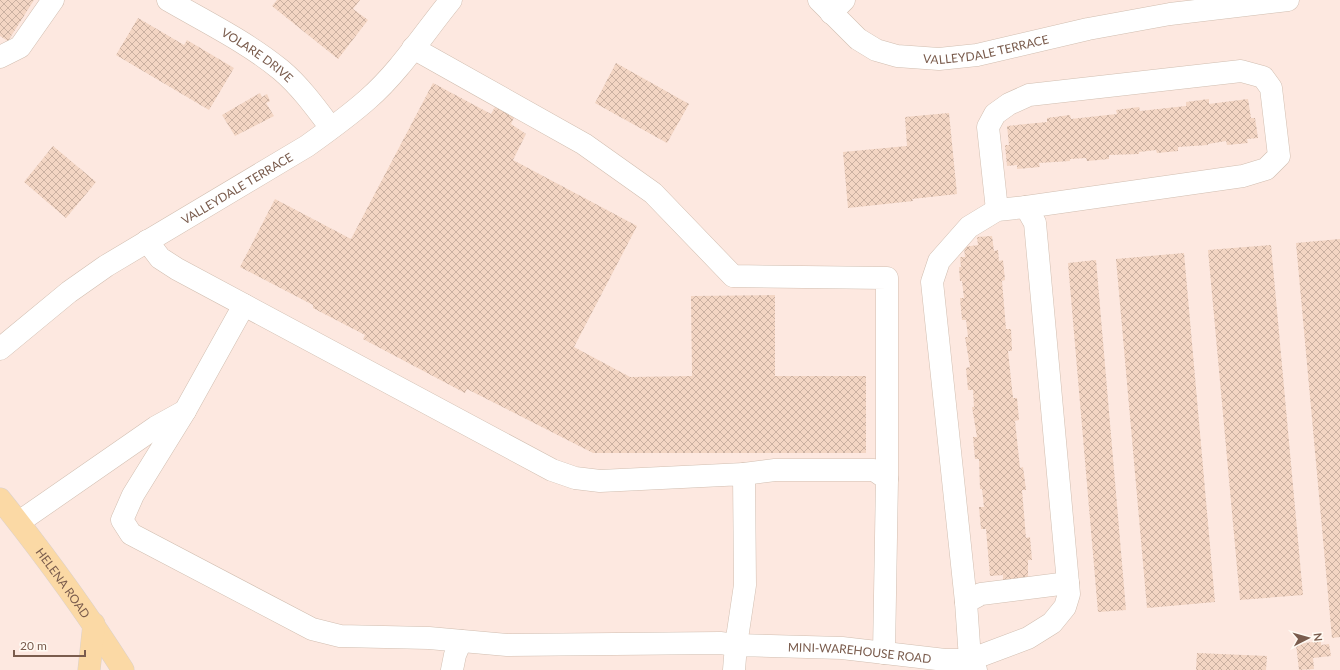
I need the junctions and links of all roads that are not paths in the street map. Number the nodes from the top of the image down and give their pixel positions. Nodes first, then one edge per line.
1 (53, 0) edge
2 (168, 0) edge
3 (450, 0) edge
4 (1288, 0) edge
5 (832, 4) edge
6 (1162, 7) edge
7 (413, 48) junction
8 (0, 57) edge
9 (331, 128) junction
10 (1026, 207) junction
11 (997, 210) junction
12 (147, 241) junction
13 (244, 305) junction
14 (0, 349) edge
15 (185, 411) junction
16 (744, 474) junction
17 (887, 479) junction
18 (0, 498) edge
19 (19, 522) junction
20 (1068, 584) junction
21 (966, 602) junction
22 (94, 624) junction
23 (461, 641) junction
24 (736, 645) junction
25 (884, 653) junction
26 (973, 664) edge
27 (89, 670) edge
28 (123, 670) edge
29 (452, 670) edge
30 (734, 670) edge

1 - 8 street
2 - 9 street, VOLARE DRIVE
3 - 7 street, VALLEYDALE TERRACE
4 - 6 street, VALLEYDALE TERRACE
5 - 6 street, VALLEYDALE TERRACE
7 - 9 street, VALLEYDALE TERRACE
7 - 17 street
9 - 12 street, VALLEYDALE TERRACE
10 - 11 street
10 - 11 street
10 - 20 street, MINI-WAREHOUSE ROAD
11 - 21 street
12 - 13 street
12 - 14 street, VALLEYDALE TERRACE
13 - 15 street
13 - 16 street
15 - 19 street
15 - 23 street, MINI-WAREHOUSE ROAD
16 - 17 street
16 - 24 street
17 - 25 street
18 - 19 main road, HELENA ROAD
19 - 22 main road, HELENA ROAD
20 - 21 street
20 - 26 street, MINI-WAREHOUSE ROAD
21 - 26 street
22 - 27 main road
22 - 28 main road, HELENA ROAD
23 - 24 street, MINI-WAREHOUSE ROAD
23 - 29 street
24 - 25 street, MINI-WAREHOUSE ROAD
24 - 30 street
25 - 26 street, MINI-WAREHOUSE ROAD

